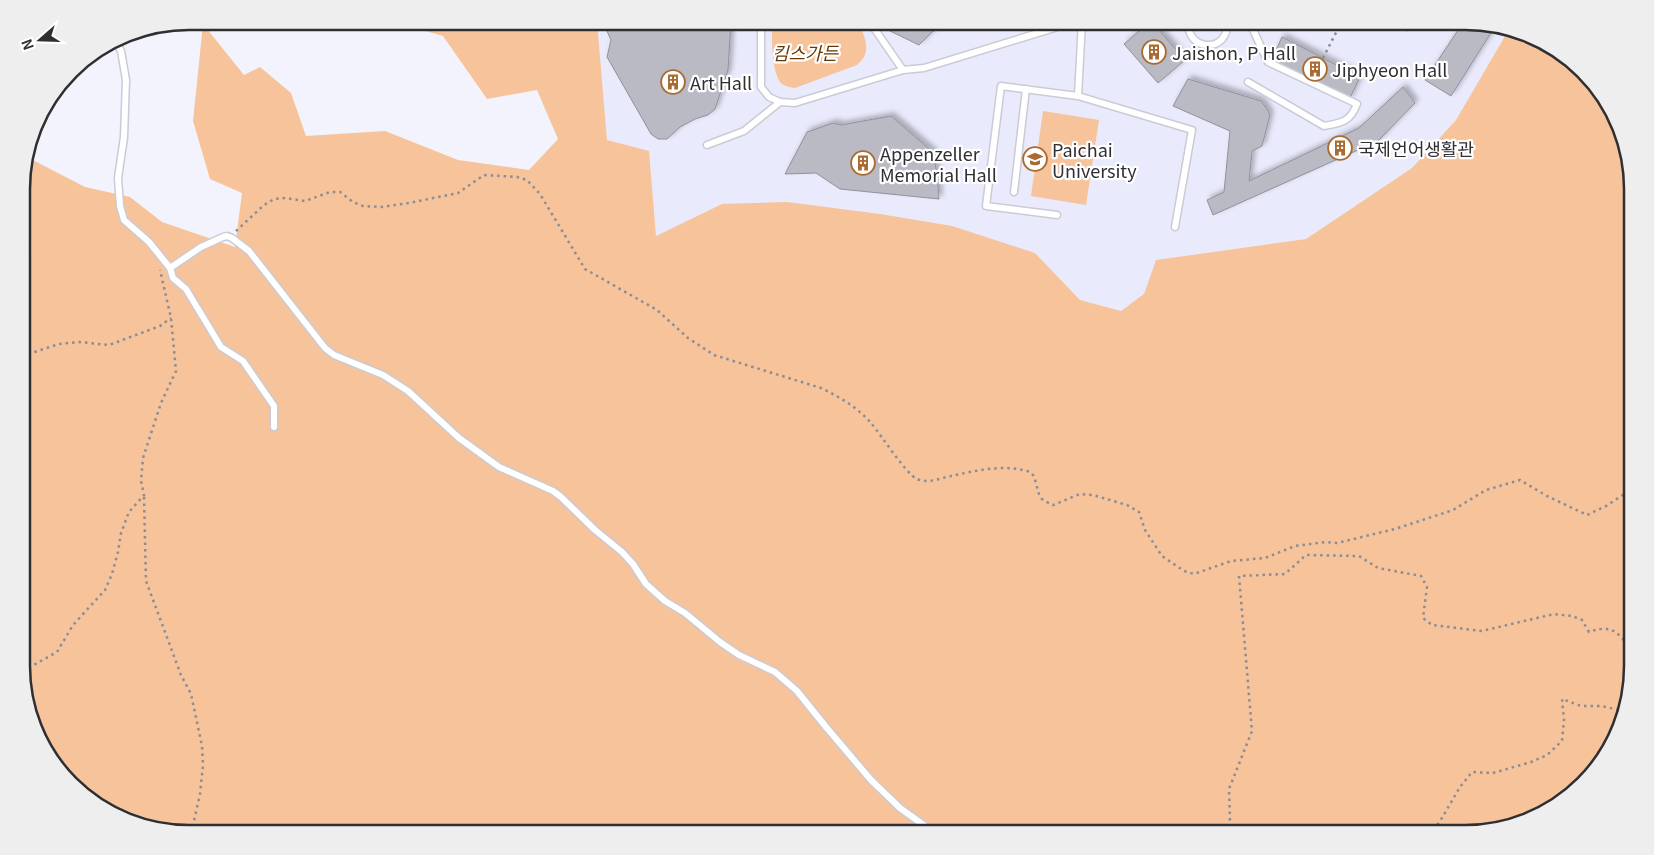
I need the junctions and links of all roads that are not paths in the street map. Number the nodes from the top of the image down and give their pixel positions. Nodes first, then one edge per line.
1 (761, 30) edge
2 (874, 30) edge
3 (1048, 30) edge
4 (1082, 30) edge
5 (1189, 30) edge
6 (1227, 30) edge
7 (1253, 30) edge
8 (119, 46) edge
9 (903, 70) junction
10 (1248, 82) dead end
11 (1026, 89) junction
12 (1078, 96) junction
13 (780, 102) junction
14 (707, 145) dead end
15 (1014, 192) dead end
16 (1057, 215) dead end
17 (1175, 227) dead end
18 (170, 268) junction
19 (274, 427) dead end
20 (924, 825) edge

1 - 13 lane
2 - 9 lane
3 - 9 lane
4 - 12 lane
5 - 6 lane
7 - 10 lane
8 - 18 lane
9 - 13 lane
11 - 12 lane
11 - 15 lane
11 - 16 lane
12 - 17 lane
13 - 14 lane
18 - 19 lane
18 - 20 lane

